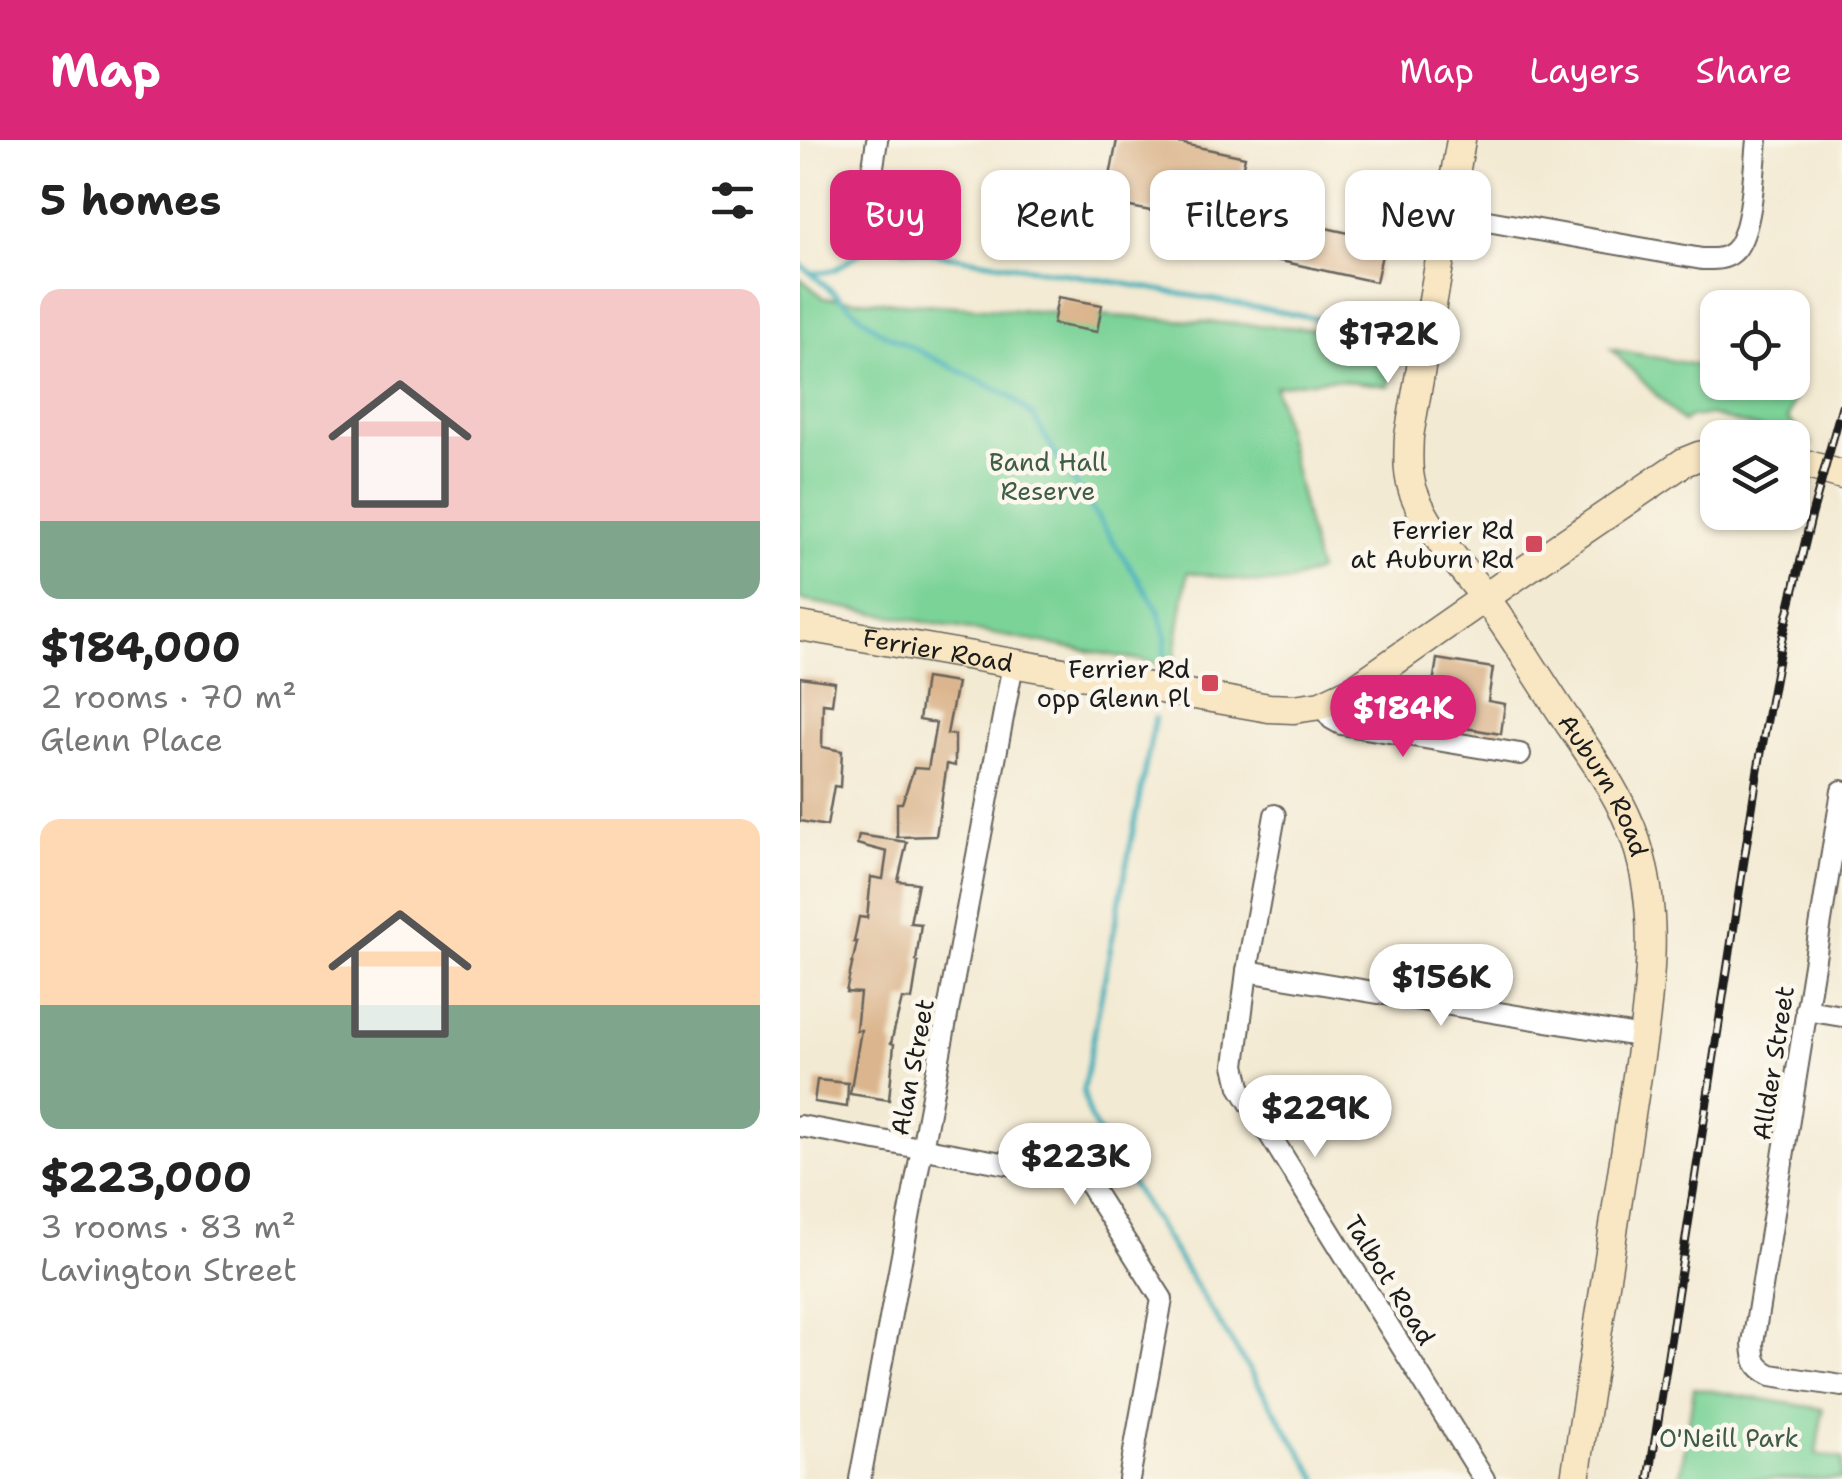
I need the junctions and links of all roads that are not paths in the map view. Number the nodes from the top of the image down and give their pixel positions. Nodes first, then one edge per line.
1 (877, 140) edge
2 (1461, 140) edge
3 (1758, 140) edge
4 (872, 170) edge
5 (1456, 170) edge
6 (1491, 222) edge
7 (1440, 260) edge
8 (1700, 457) edge
9 (1810, 465) edge
10 (1842, 475) edge
11 (1485, 598) junction
12 (800, 626) edge
13 (1014, 664) junction
14 (1321, 705) junction
15 (1520, 754) dead end
16 (1842, 790) edge
17 (1274, 814) dead end
18 (1247, 972) junction
19 (1806, 1010) junction
20 (1842, 1016) edge
21 (1643, 1037) junction
22 (800, 1126) edge
23 (922, 1148) junction
24 (1842, 1386) edge
25 (860, 1479) edge
26 (1128, 1479) edge
27 (1484, 1479) edge
28 (1575, 1479) edge

1 - 4 street
2 - 5 main road, Auburn Road
3 - 6 street
7 - 11 main road, Auburn Road
8 - 11 main road, Ferrier Road
9 - 10 main road
11 - 14 main road, Ferrier Road
11 - 21 main road, Auburn Road
12 - 13 main road, Ferrier Road
13 - 14 main road, Ferrier Road
13 - 23 street, Alan Street
14 - 15 street
16 - 19 street, Allder Street
17 - 18 street, Talbot Road
18 - 21 street
18 - 27 street, Talbot Road
19 - 20 street
19 - 24 street, Allder Street
21 - 28 main road, Auburn Road
22 - 23 street
23 - 25 street, Alan Street
23 - 26 street

